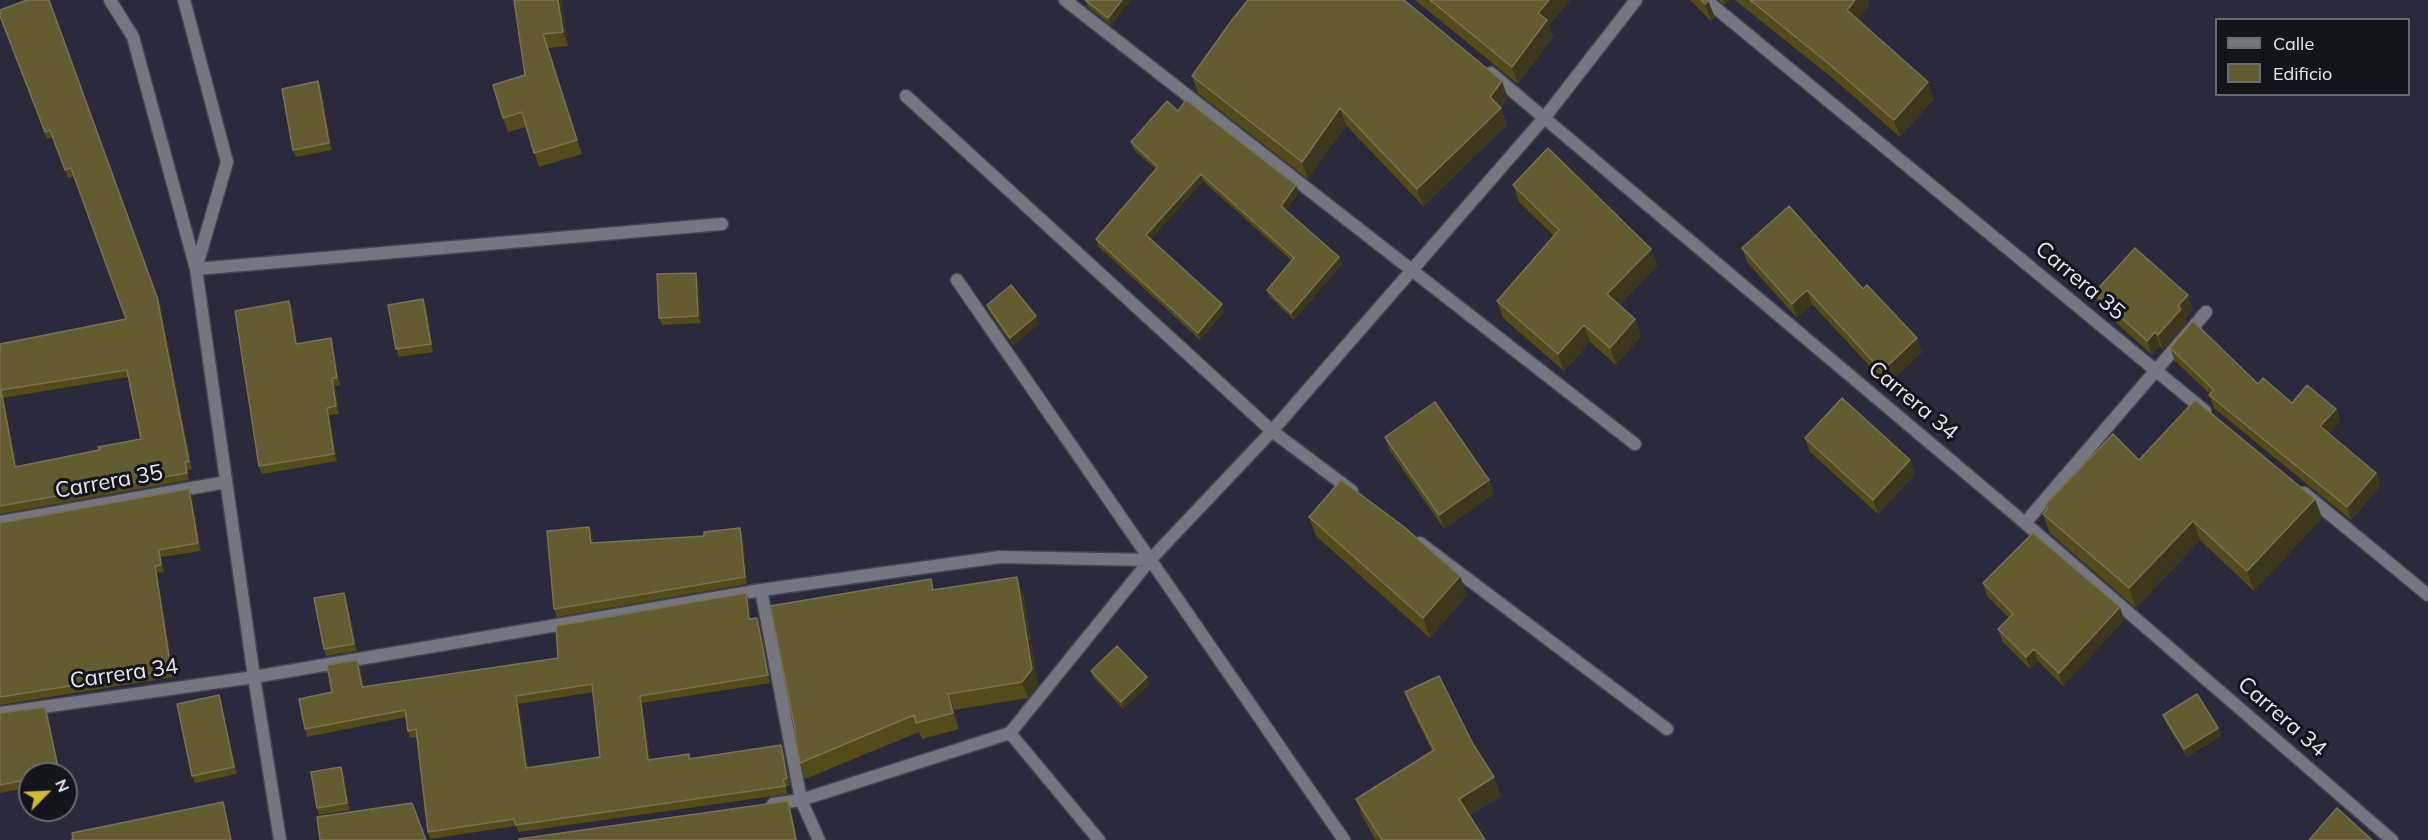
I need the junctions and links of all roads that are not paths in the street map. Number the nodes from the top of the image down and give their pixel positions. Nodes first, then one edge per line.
1 (110, 0) edge
2 (184, 0) edge
3 (1065, 0) edge
4 (1636, 0) edge
5 (1706, 0) edge
6 (1483, 66) edge
7 (906, 96) dead end
8 (1545, 117) junction
9 (722, 224) dead end
10 (196, 269) junction
11 (1413, 272) junction
12 (957, 280) dead end
13 (2206, 312) dead end
14 (2154, 370) junction
15 (2218, 422) edge
16 (1272, 431) junction
17 (1635, 444) dead end
18 (226, 482) junction
19 (2291, 482) edge
20 (1366, 502) edge
21 (0, 522) edge
22 (2025, 523) junction
23 (1413, 538) edge
24 (1150, 560) junction
25 (761, 590) junction
26 (2428, 595) edge
27 (254, 677) junction
28 (0, 713) edge
29 (1667, 729) dead end
30 (1010, 733) junction
31 (801, 800) junction
32 (766, 805) edge
33 (280, 840) edge
34 (819, 840) edge
35 (1099, 840) edge
36 (1344, 840) edge
37 (2392, 840) edge

1 - 10 street
2 - 10 street
3 - 11 street
4 - 8 street
5 - 14 street, Carrera 35
6 - 8 street, Carrera 34
7 - 16 street
8 - 11 street
8 - 22 street, Carrera 34
9 - 10 street
10 - 18 street
11 - 16 street
11 - 17 street
12 - 24 street
13 - 14 street
14 - 15 street, Carrera 35
14 - 22 street
16 - 20 street
16 - 24 street
18 - 21 street, Carrera 35
18 - 27 street
19 - 26 street
22 - 37 street, Carrera 34
23 - 29 street
24 - 25 street, Carrera 34
24 - 30 street
24 - 36 street
25 - 27 street, Carrera 34
25 - 31 street
27 - 28 street, Carrera 34
27 - 33 street
30 - 31 street
30 - 35 street
31 - 32 street
31 - 34 street

